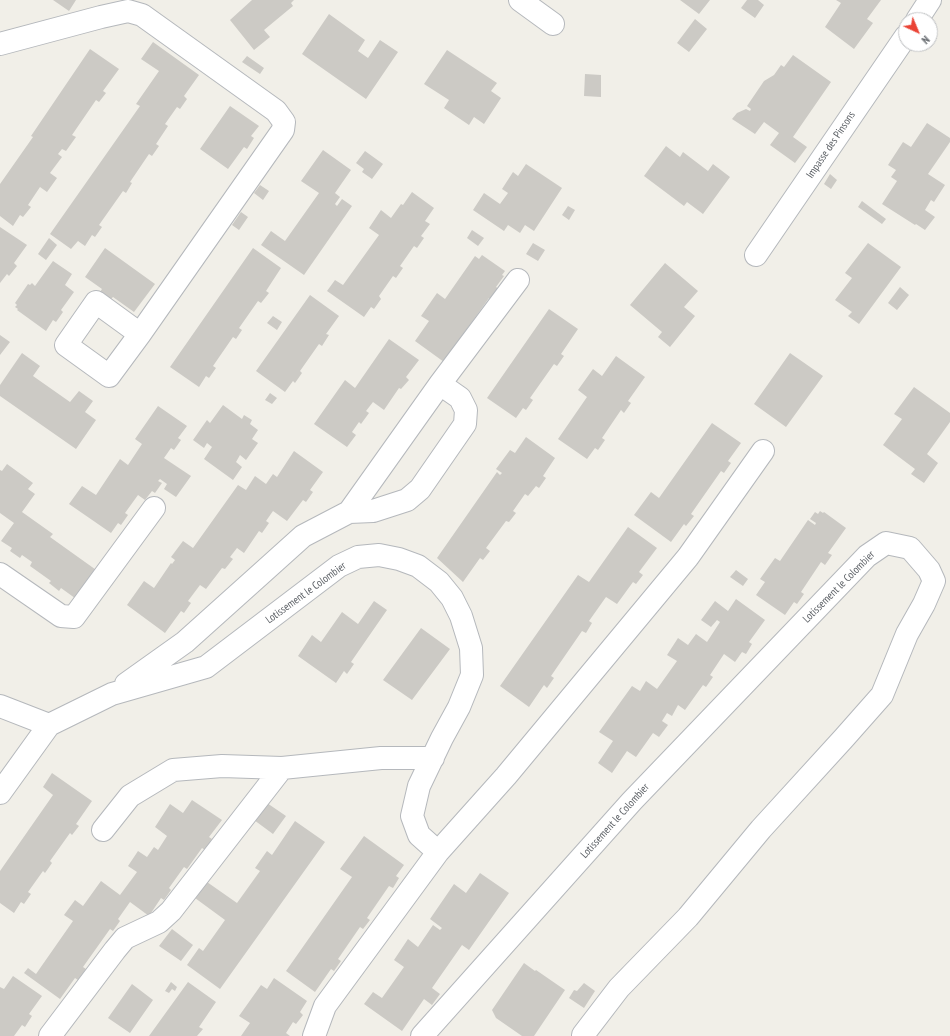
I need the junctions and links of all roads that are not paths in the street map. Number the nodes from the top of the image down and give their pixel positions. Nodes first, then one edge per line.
1 (520, 0) edge
2 (930, 0) edge
3 (922, 12) edge
4 (553, 24) dead end
5 (0, 44) edge
6 (898, 48) edge
7 (756, 255) dead end
8 (518, 280) dead end
9 (140, 334) dead end
10 (440, 384) junction
11 (763, 451) dead end
12 (154, 508) dead end
13 (349, 512) junction
14 (0, 574) edge
15 (112, 694) junction
16 (0, 706) edge
17 (49, 725) junction
18 (433, 758) junction
19 (282, 768) junction
20 (0, 793) edge
21 (103, 830) dead end
22 (438, 852) junction
23 (583, 1035) dead end
24 (50, 1036) edge
25 (314, 1036) edge
26 (422, 1036) edge

1 - 4 street
2 - 3 street
5 - 9 street
6 - 7 street, Impasse des Pinsons
8 - 10 street
10 - 13 street
10 - 13 street
11 - 22 street
12 - 14 street
13 - 15 street
15 - 17 street, Lotissement le Colombier
15 - 18 street, Lotissement le Colombier
16 - 17 street
17 - 20 street, Lotissement le Colombier
18 - 19 street
18 - 22 street, Lotissement le Colombier
19 - 21 street
19 - 24 street
22 - 25 street
23 - 26 street, Lotissement le Colombier

